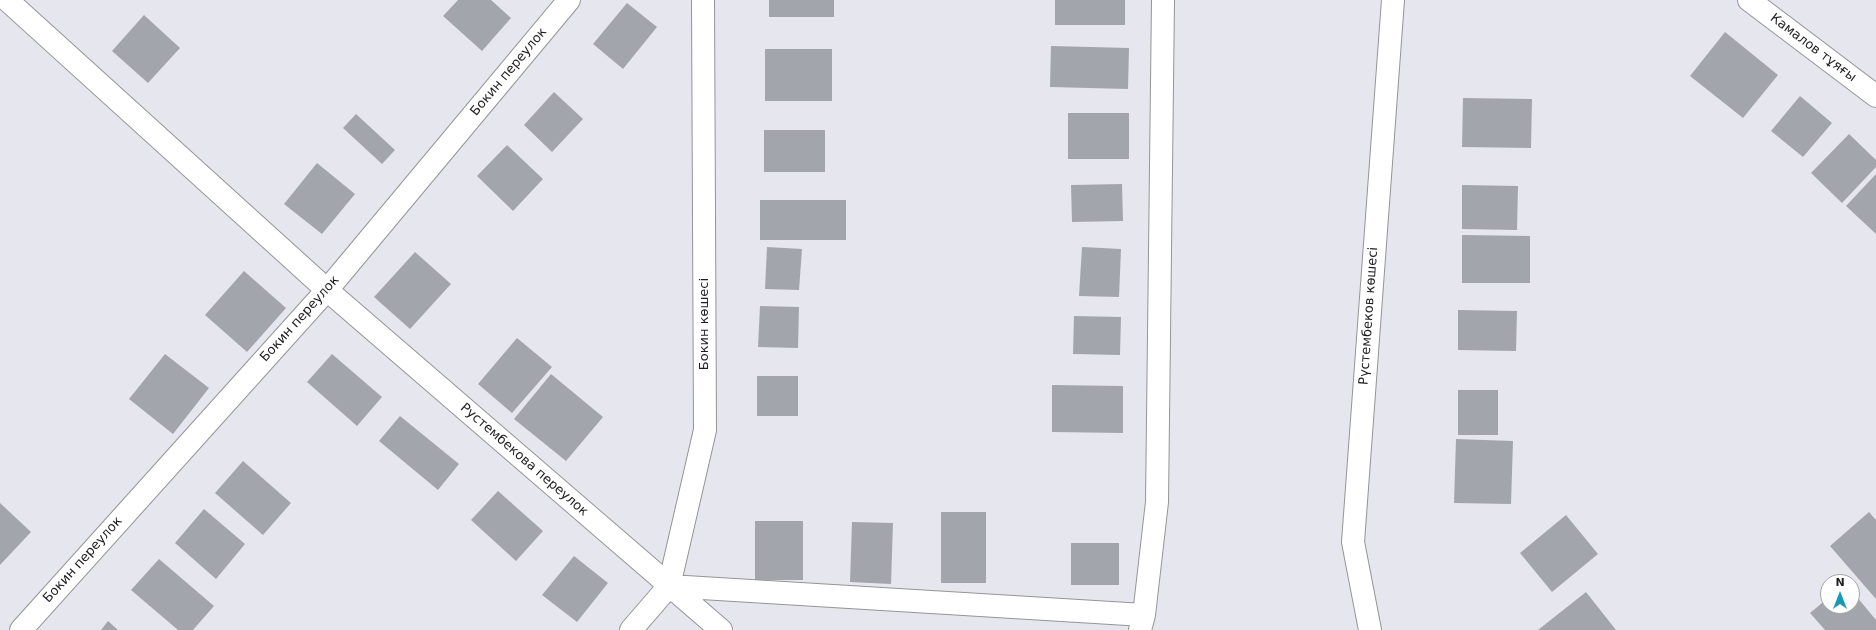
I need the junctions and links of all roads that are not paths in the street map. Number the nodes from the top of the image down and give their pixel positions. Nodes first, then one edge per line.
1 (7, 0) edge
2 (569, 0) edge
3 (703, 0) edge
4 (1163, 0) edge
5 (1393, 0) edge
6 (1749, 0) edge
7 (1876, 96) edge
8 (327, 290) junction
9 (670, 586) junction
10 (1142, 623) edge
11 (21, 630) edge
12 (631, 630) edge
13 (721, 630) edge
14 (1370, 630) edge

1 - 8 street, Рустембекова переулок
2 - 8 street, Бокин переулок
3 - 9 street, Бокин көшесі
4 - 10 street
5 - 14 street, Рүстембеков көшесі
6 - 7 street, Камалов тұяғы
8 - 9 street, Рустембекова переулок
8 - 11 street, Бокин переулок
9 - 10 street
9 - 12 street, Бокин көшесі
9 - 13 street, Рустембекова переулок

